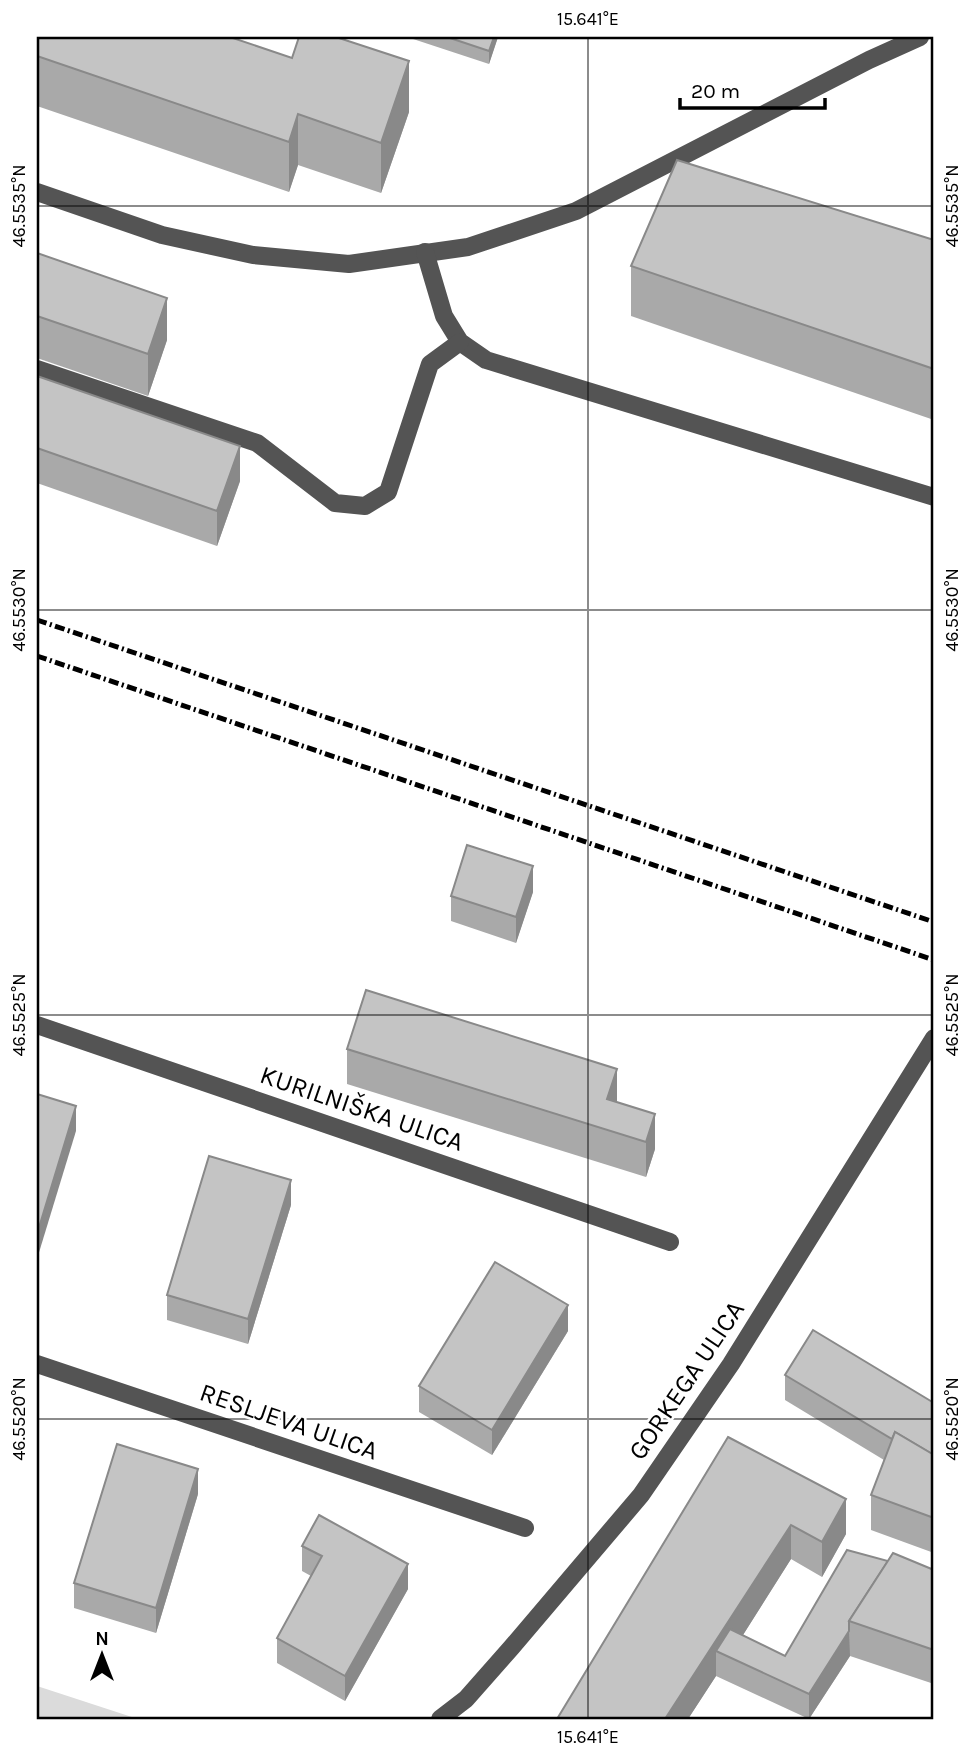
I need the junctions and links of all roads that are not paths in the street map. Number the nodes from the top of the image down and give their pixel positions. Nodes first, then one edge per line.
1 (920, 37) edge
2 (37, 192) edge
3 (425, 252) junction
4 (460, 342) junction
5 (37, 369) edge
6 (934, 497) edge
7 (37, 1025) edge
8 (934, 1038) edge
9 (670, 1242) dead end
10 (37, 1364) edge
11 (525, 1528) dead end
12 (466, 1699) junction
13 (440, 1719) edge
14 (457, 1719) edge

1 - 3 street
2 - 3 street
3 - 4 street
4 - 5 street
4 - 6 street
7 - 9 street, KURILNIŠKA ULICA
8 - 12 street, GORKEGA ULICA
10 - 11 street, RESLJEVA ULICA
12 - 13 street, GORKEGA ULICA
12 - 14 street

